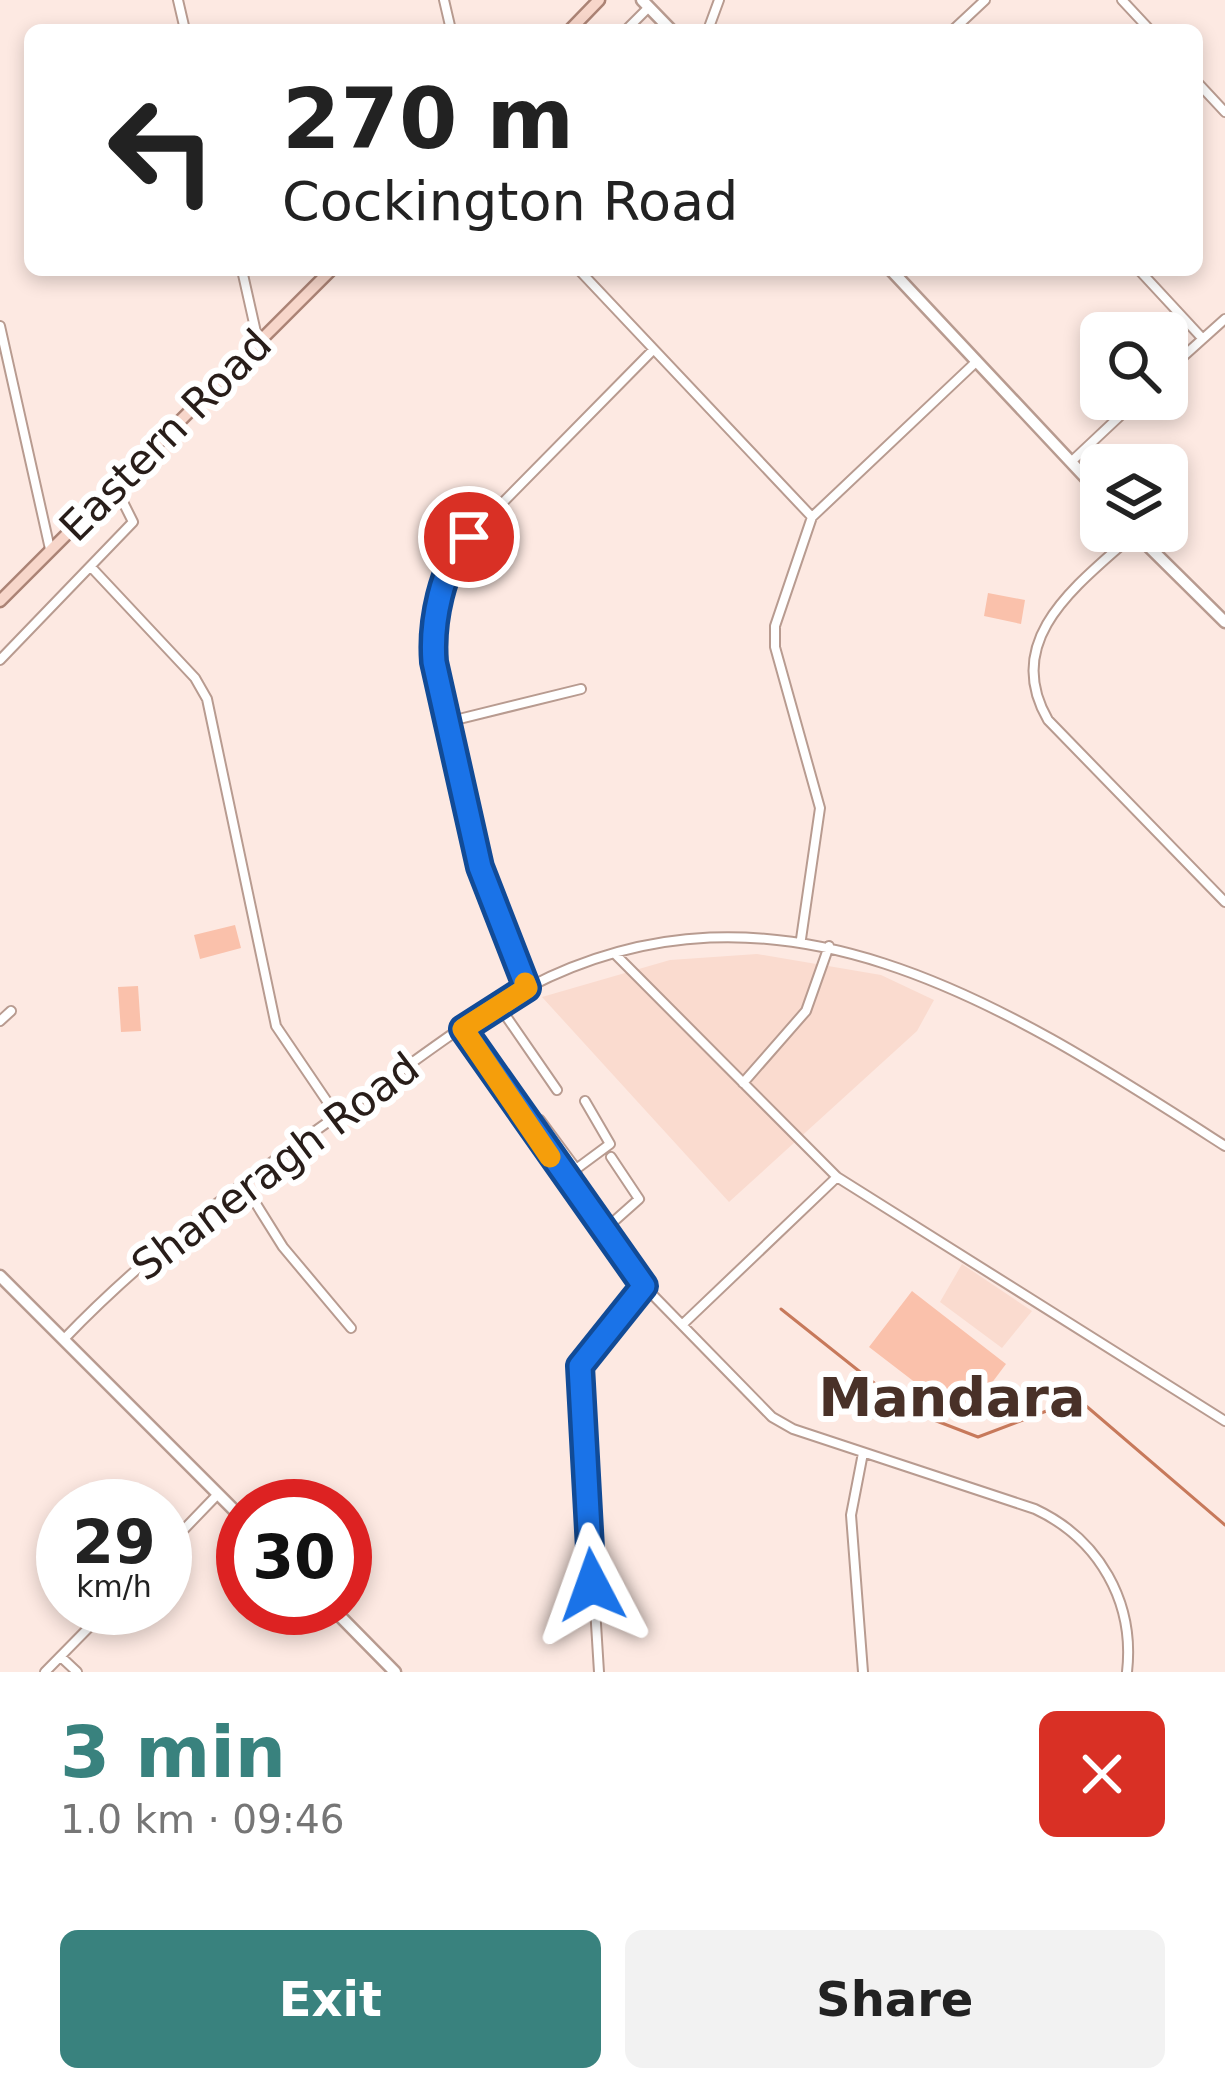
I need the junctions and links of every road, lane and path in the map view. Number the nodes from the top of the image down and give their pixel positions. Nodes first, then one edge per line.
1 (599, 0) edge
2 (985, 0) edge
3 (1122, 0) edge
4 (575, 24) edge
5 (959, 24) edge
6 (1144, 24) edge
7 (1203, 88) edge
8 (1225, 112) edge
9 (243, 276) edge
10 (325, 276) edge
11 (585, 276) edge
12 (897, 276) edge
13 (1145, 276) edge
14 (1225, 320) edge
15 (0, 326) edge
16 (1202, 338) junction
17 (259, 343) junction
18 (653, 350) junction
19 (1188, 351) edge
20 (977, 361) junction
21 (1116, 420) edge
22 (1072, 461) junction
23 (1080, 470) edge
24 (115, 486) junction
25 (812, 517) junction
26 (50, 549) junction
27 (1114, 552) edge
28 (1154, 552) edge
29 (91, 567) junction
30 (0, 601) edge
31 (1225, 622) edge
32 (0, 660) edge
33 (581, 689) dead end
34 (447, 722) junction
35 (1225, 902) edge
36 (801, 939) junction
37 (829, 946) junction
38 (615, 954) junction
39 (527, 988) junction
40 (499, 1006) junction
41 (10, 1010) dead end
42 (0, 1021) edge
43 (463, 1029) junction
44 (742, 1083) junction
45 (557, 1090) dead end
46 (585, 1101) dead end
47 (337, 1116) junction
48 (540, 1120) dead end
49 (1225, 1146) edge
50 (611, 1157) dead end
51 (577, 1171) junction
52 (837, 1177) junction
53 (564, 1178) junction
54 (243, 1183) junction
55 (603, 1231) junction
56 (0, 1276) edge
57 (644, 1286) junction
58 (683, 1324) junction
59 (351, 1328) dead end
60 (64, 1340) junction
61 (1225, 1421) edge
62 (863, 1453) junction
63 (216, 1492) edge
64 (216, 1496) edge
65 (192, 1521) edge
66 (82, 1635) edge
67 (359, 1635) edge
68 (61, 1657) junction
69 (45, 1672) edge
70 (77, 1672) edge
71 (395, 1672) edge
72 (599, 1672) edge
73 (863, 1672) edge
74 (1127, 1672) edge

1 - 4 main road
2 - 5 street
3 - 6 street
7 - 8 street
9 - 17 street
10 - 17 main road, Eastern Road
11 - 18 street
12 - 20 street
13 - 16 street
14 - 16 street
15 - 26 street
16 - 19 street
17 - 24 main road, Eastern Road
18 - 25 street
18 - 34 street
20 - 22 street
20 - 25 street
21 - 22 street
22 - 23 street
24 - 26 main road, Eastern Road
24 - 29 street
25 - 36 street
26 - 30 main road, Eastern Road
27 - 35 street
28 - 31 street
29 - 32 street
29 - 47 street
33 - 34 street
34 - 39 street
36 - 37 street, Shaneragh Road
36 - 38 street, Shaneragh Road
37 - 44 street
37 - 49 street, Shaneragh Road
38 - 39 street, Shaneragh Road
38 - 44 street
39 - 40 street, Shaneragh Road
40 - 43 street, Shaneragh Road
40 - 45 street
41 - 42 street
43 - 47 street, Shaneragh Road
43 - 53 street
44 - 52 street
46 - 51 street
47 - 54 street, Shaneragh Road
48 - 51 street
50 - 55 street
51 - 53 street
52 - 58 street
52 - 61 street
53 - 55 street
54 - 59 street
54 - 60 street, Shaneragh Road
55 - 57 street
56 - 60 street
57 - 58 street
57 - 72 street
58 - 62 street
60 - 63 street
62 - 73 street
62 - 74 street
64 - 65 street
66 - 68 street
67 - 71 street
68 - 69 street
68 - 70 street

